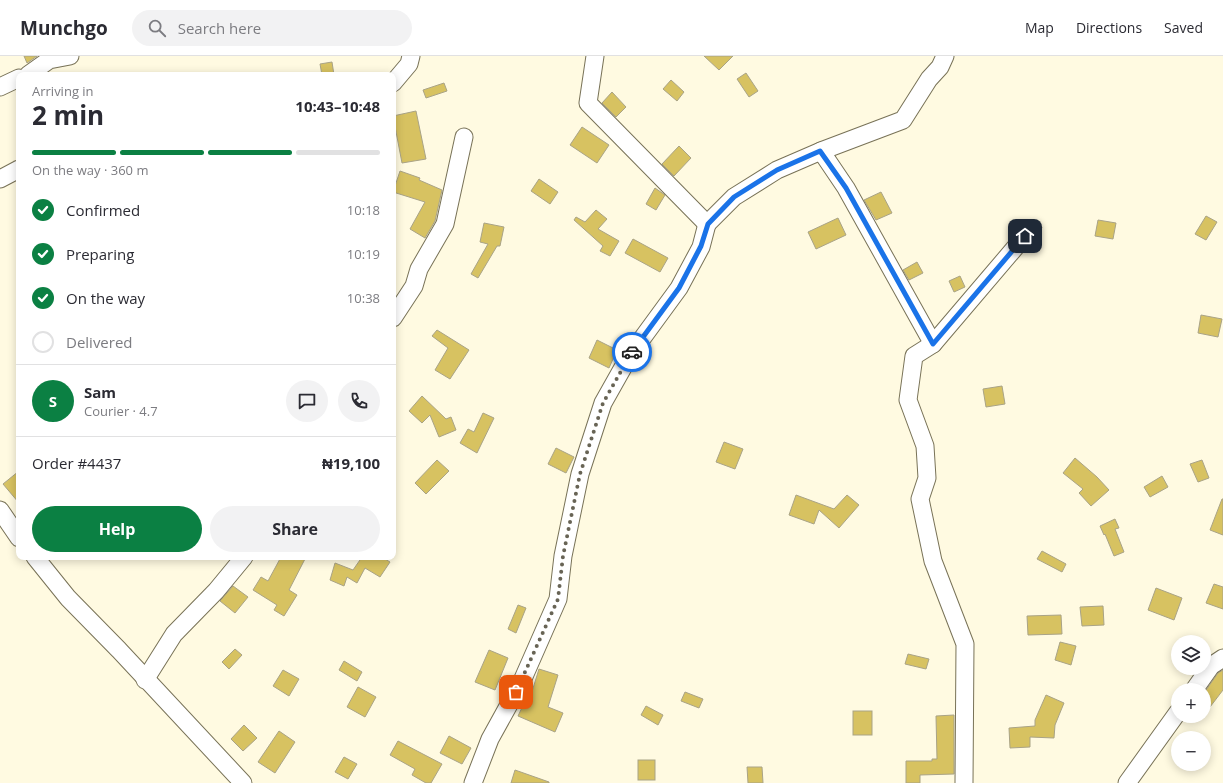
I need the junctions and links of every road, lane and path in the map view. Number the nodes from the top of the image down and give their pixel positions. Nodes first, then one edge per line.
1 (70, 56) edge
2 (411, 56) edge
3 (595, 56) edge
4 (945, 56) edge
5 (32, 72) edge
6 (16, 79) edge
7 (396, 81) edge
8 (0, 87) edge
9 (464, 137) dead end
10 (820, 151) junction
11 (16, 171) edge
12 (0, 179) edge
13 (708, 224) junction
14 (1025, 236) dead end
15 (396, 313) edge
16 (933, 344) junction
17 (9, 515) edge
18 (16, 531) edge
19 (36, 560) edge
20 (242, 560) edge
21 (1223, 658) edge
22 (145, 680) junction
23 (1199, 683) edge
24 (1171, 722) edge
25 (243, 783) edge
26 (473, 783) edge
27 (964, 783) edge
28 (1127, 783) edge

1 - 5 street
2 - 7 street
3 - 13 street
4 - 10 street
6 - 8 street
9 - 15 street
10 - 13 street
10 - 16 street
11 - 12 street
13 - 26 street
14 - 16 street
16 - 27 street
17 - 18 street
19 - 22 street
20 - 22 street
21 - 23 street
22 - 25 street
24 - 28 street

